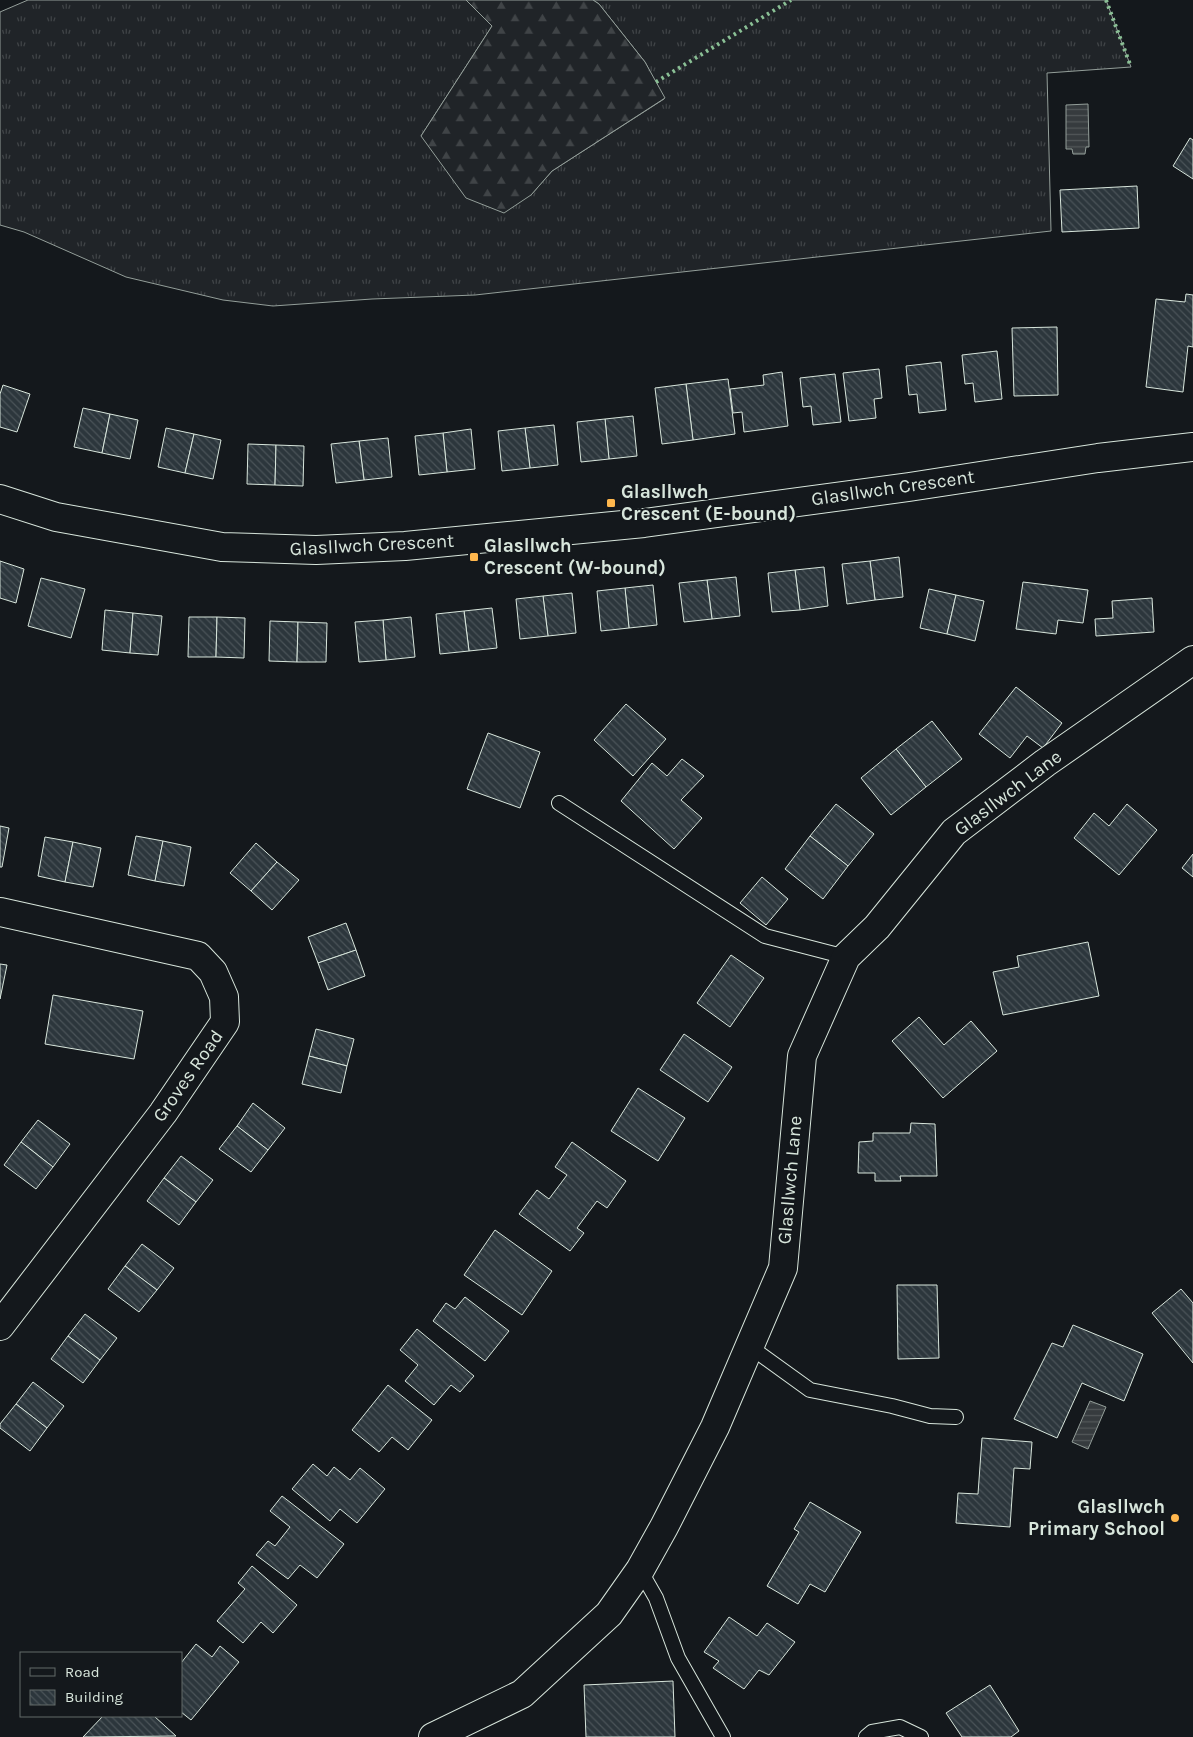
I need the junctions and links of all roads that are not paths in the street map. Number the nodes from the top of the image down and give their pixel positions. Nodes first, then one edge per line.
1 (1193, 448) edge
2 (0, 499) edge
3 (1193, 660) edge
4 (559, 803) dead end
5 (0, 912) edge
6 (846, 957) junction
7 (0, 1326) edge
8 (749, 1346) junction
9 (956, 1417) dead end
10 (640, 1570) junction
11 (432, 1737) edge
12 (723, 1737) edge
13 (866, 1737) edge
14 (920, 1737) edge

1 - 2 street, Glasllwch Crescent
3 - 6 street, Glasllwch Lane
4 - 6 lane
5 - 7 street, Groves Road
6 - 8 street, Glasllwch Lane
8 - 9 lane
8 - 10 street, Glasllwch Lane
10 - 11 street, Glasllwch Lane
10 - 12 lane
13 - 14 lane

